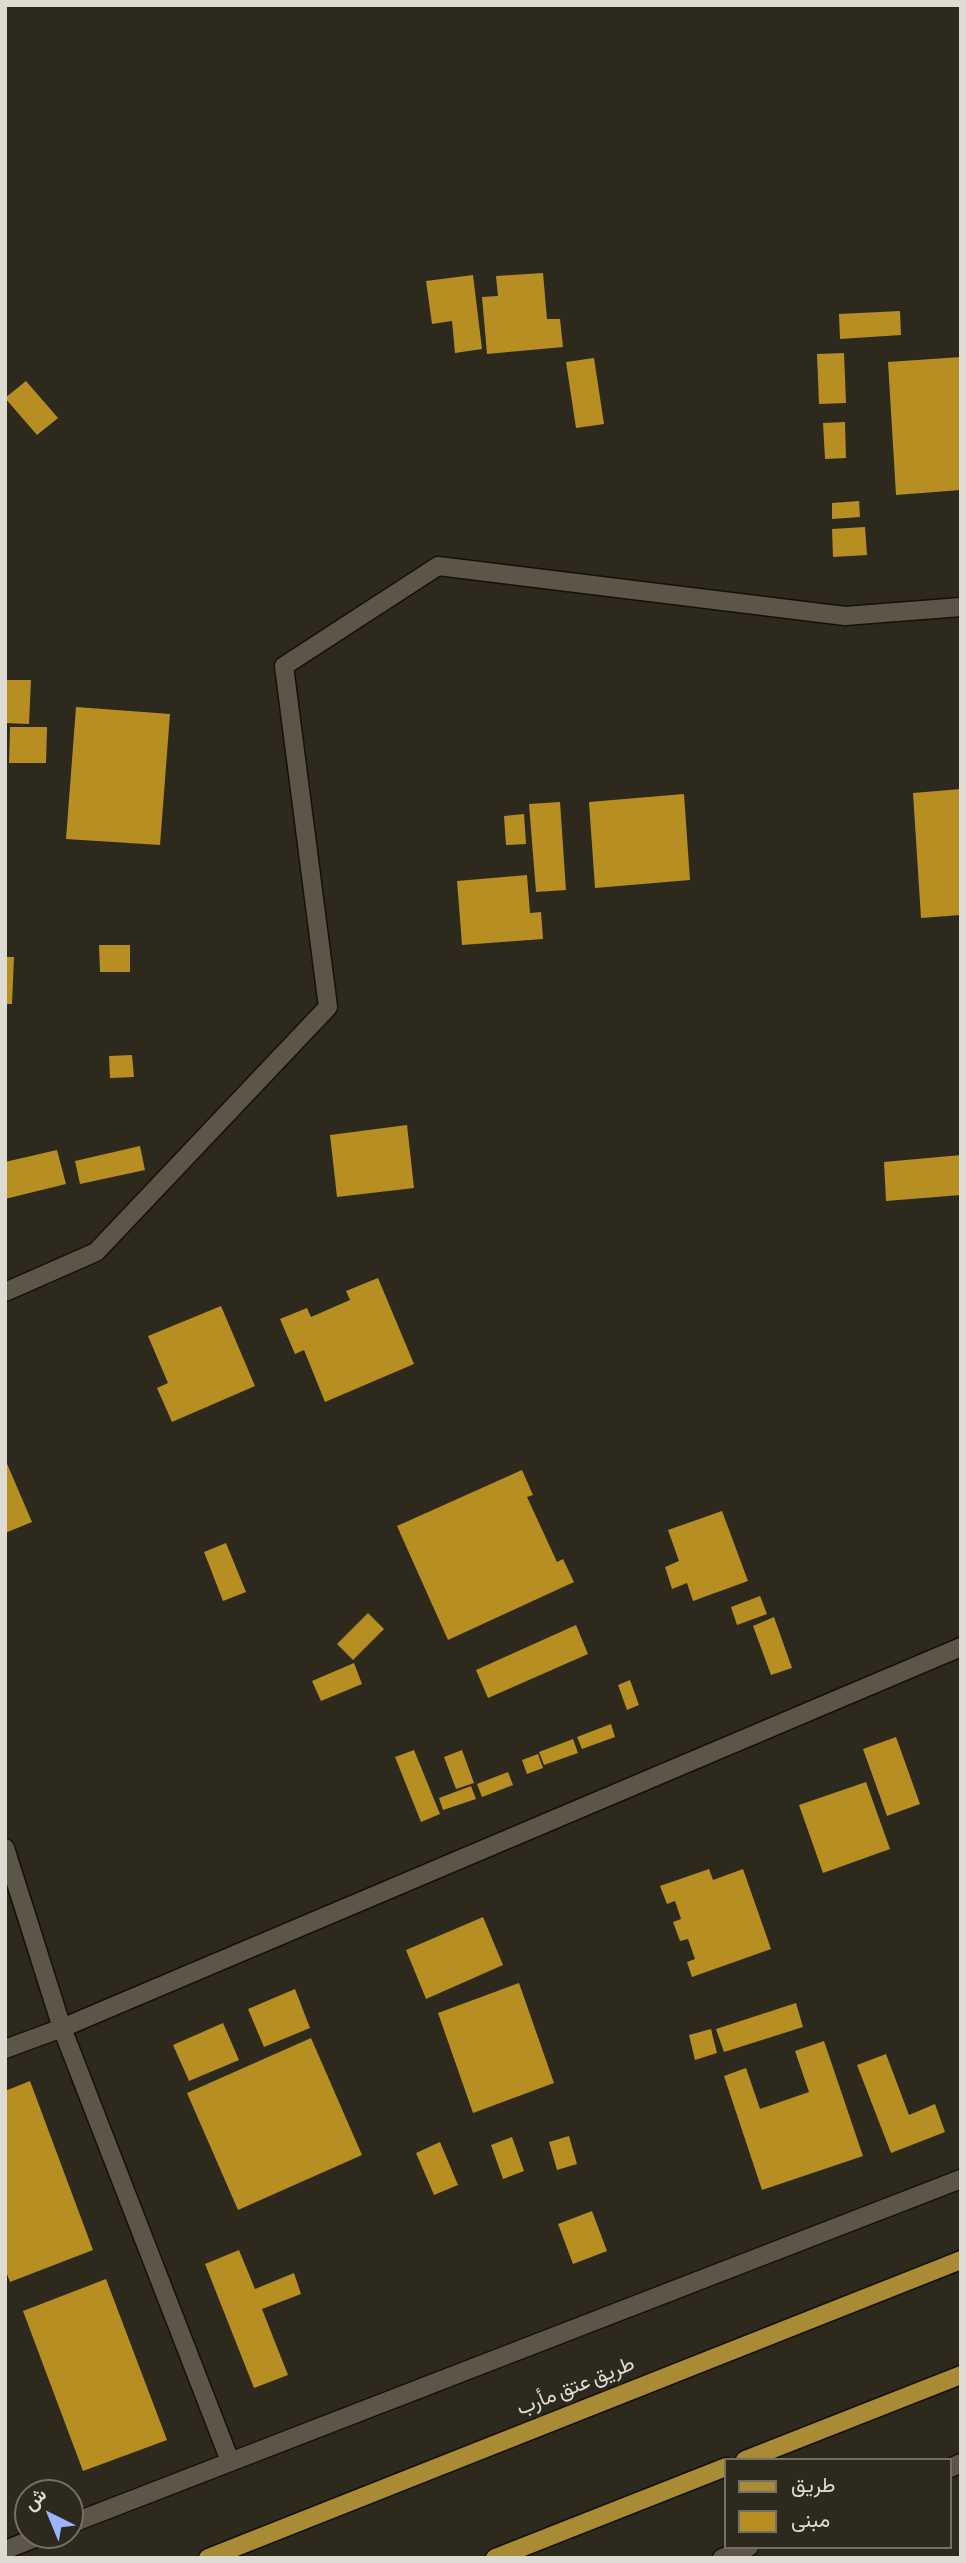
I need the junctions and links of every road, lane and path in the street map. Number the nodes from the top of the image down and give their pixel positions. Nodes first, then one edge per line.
1 (961, 607) edge
2 (5, 1292) edge
3 (961, 1647) edge
4 (5, 1848) edge
5 (62, 2028) junction
6 (5, 2049) edge
7 (961, 2179) edge
8 (961, 2259) edge
9 (961, 2375) edge
10 (751, 2458) edge
11 (230, 2461) junction
12 (724, 2468) edge
13 (84, 2518) edge
14 (744, 2549) edge
15 (208, 2558) edge
16 (495, 2558) edge
17 (722, 2558) edge

1 - 2 street
3 - 5 street
4 - 5 street
5 - 6 street
5 - 11 street
7 - 11 street
8 - 15 main road, طريق عتق مأرب
9 - 10 main road
11 - 13 street
12 - 16 main road
14 - 17 street

